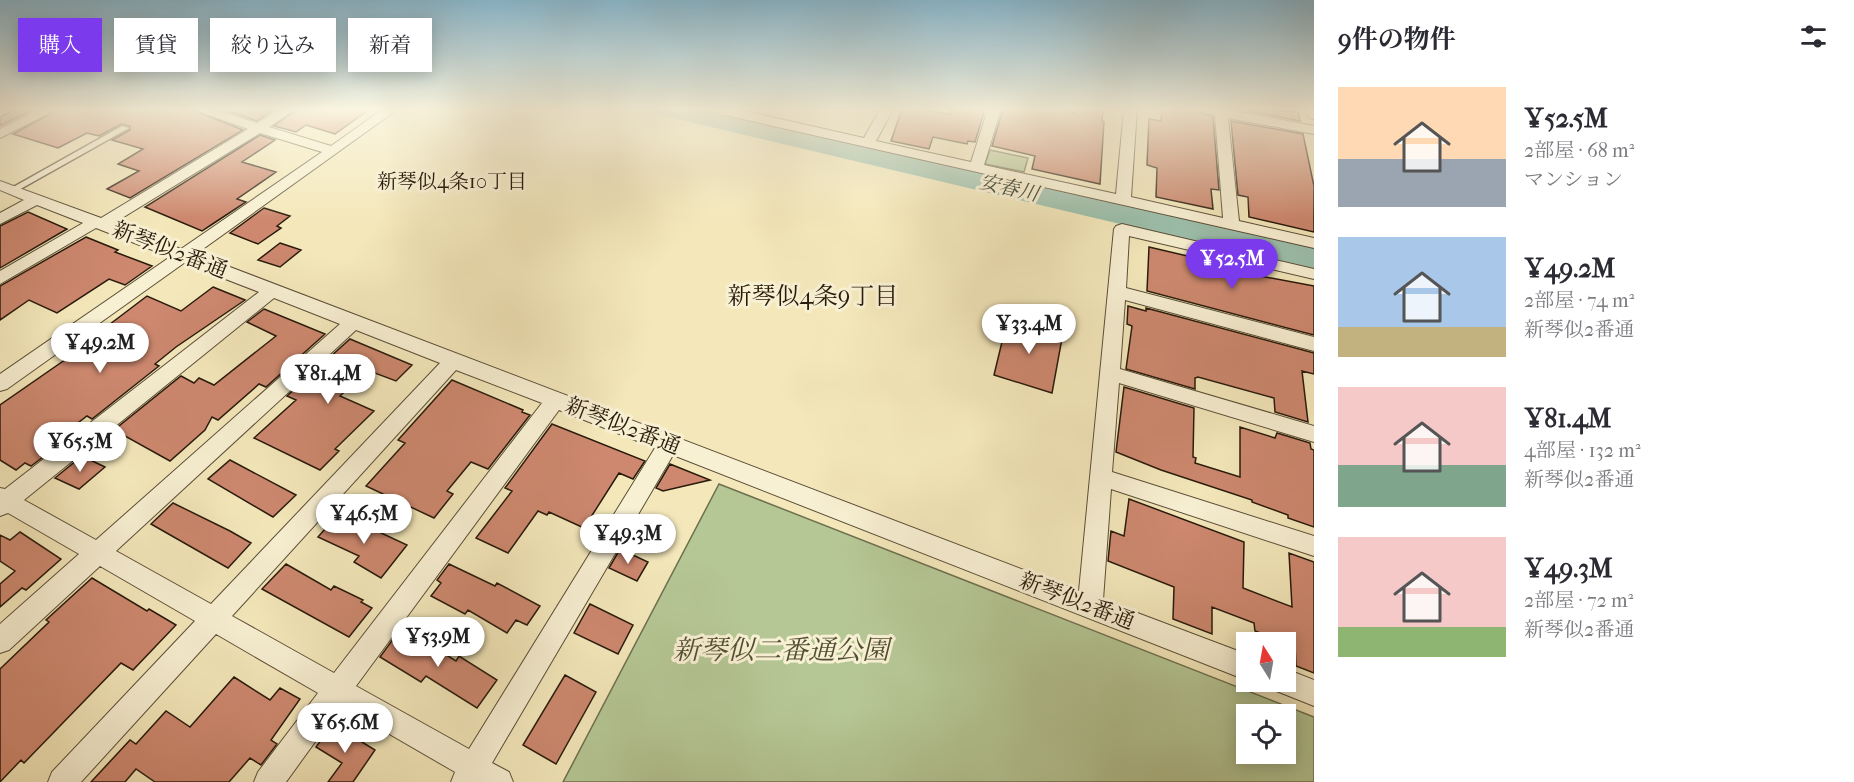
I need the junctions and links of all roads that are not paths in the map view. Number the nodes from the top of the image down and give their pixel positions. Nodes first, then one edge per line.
1 (90, 145) edge
2 (230, 145) edge
3 (316, 145) edge
4 (342, 145) edge
5 (879, 145) edge
6 (983, 145) edge
7 (1128, 145) edge
8 (1224, 145) edge
9 (334, 151) junction
10 (976, 167) junction
11 (6, 187) edge
12 (37, 199) junction
13 (1123, 199) junction
14 (0, 219) edge
15 (99, 223) junction
16 (1232, 223) junction
17 (1314, 243) edge
18 (185, 256) junction
19 (1314, 274) edge
20 (0, 278) edge
21 (273, 290) junction
22 (1117, 292) junction
23 (354, 322) junction
24 (1314, 344) edge
25 (454, 360) junction
26 (1110, 373) junction
27 (0, 384) edge
28 (555, 400) junction
29 (1314, 434) edge
30 (669, 443) junction
31 (1101, 477) junction
32 (2, 501) edge
33 (1314, 546) edge
34 (97, 554) junction
35 (1090, 606) junction
36 (214, 619) junction
37 (0, 641) edge
38 (1236, 663) edge
39 (1296, 686) edge
40 (338, 690) junction
41 (1314, 693) edge
42 (470, 775) edge
43 (62, 782) edge
44 (268, 782) edge
45 (499, 782) edge

1 - 11 lane
2 - 15 street
3 - 9 street
4 - 9 street
5 - 10 street
6 - 10 street
7 - 13 street
8 - 16 street
9 - 18 street
10 - 13 street
11 - 12 street, 新琴似2番通
12 - 14 street
12 - 15 street, 新琴似2番通
13 - 16 street
15 - 18 street, 新琴似2番通
15 - 20 street
16 - 17 street
18 - 21 street, 新琴似2番通
18 - 27 street
19 - 22 street
21 - 23 street, 新琴似2番通
21 - 32 street
22 - 24 street
22 - 26 street
23 - 25 street, 新琴似2番通
23 - 34 street
25 - 28 street, 新琴似2番通
25 - 36 street
26 - 29 street
26 - 31 street
28 - 30 street, 新琴似2番通
28 - 40 street
30 - 35 street, 新琴似2番通
30 - 42 street
31 - 33 street
31 - 35 street
32 - 34 street
34 - 36 street
34 - 37 street
35 - 38 street, 新琴似2番通
36 - 40 street
36 - 43 street
39 - 41 street
40 - 42 street
40 - 44 street
42 - 45 street

